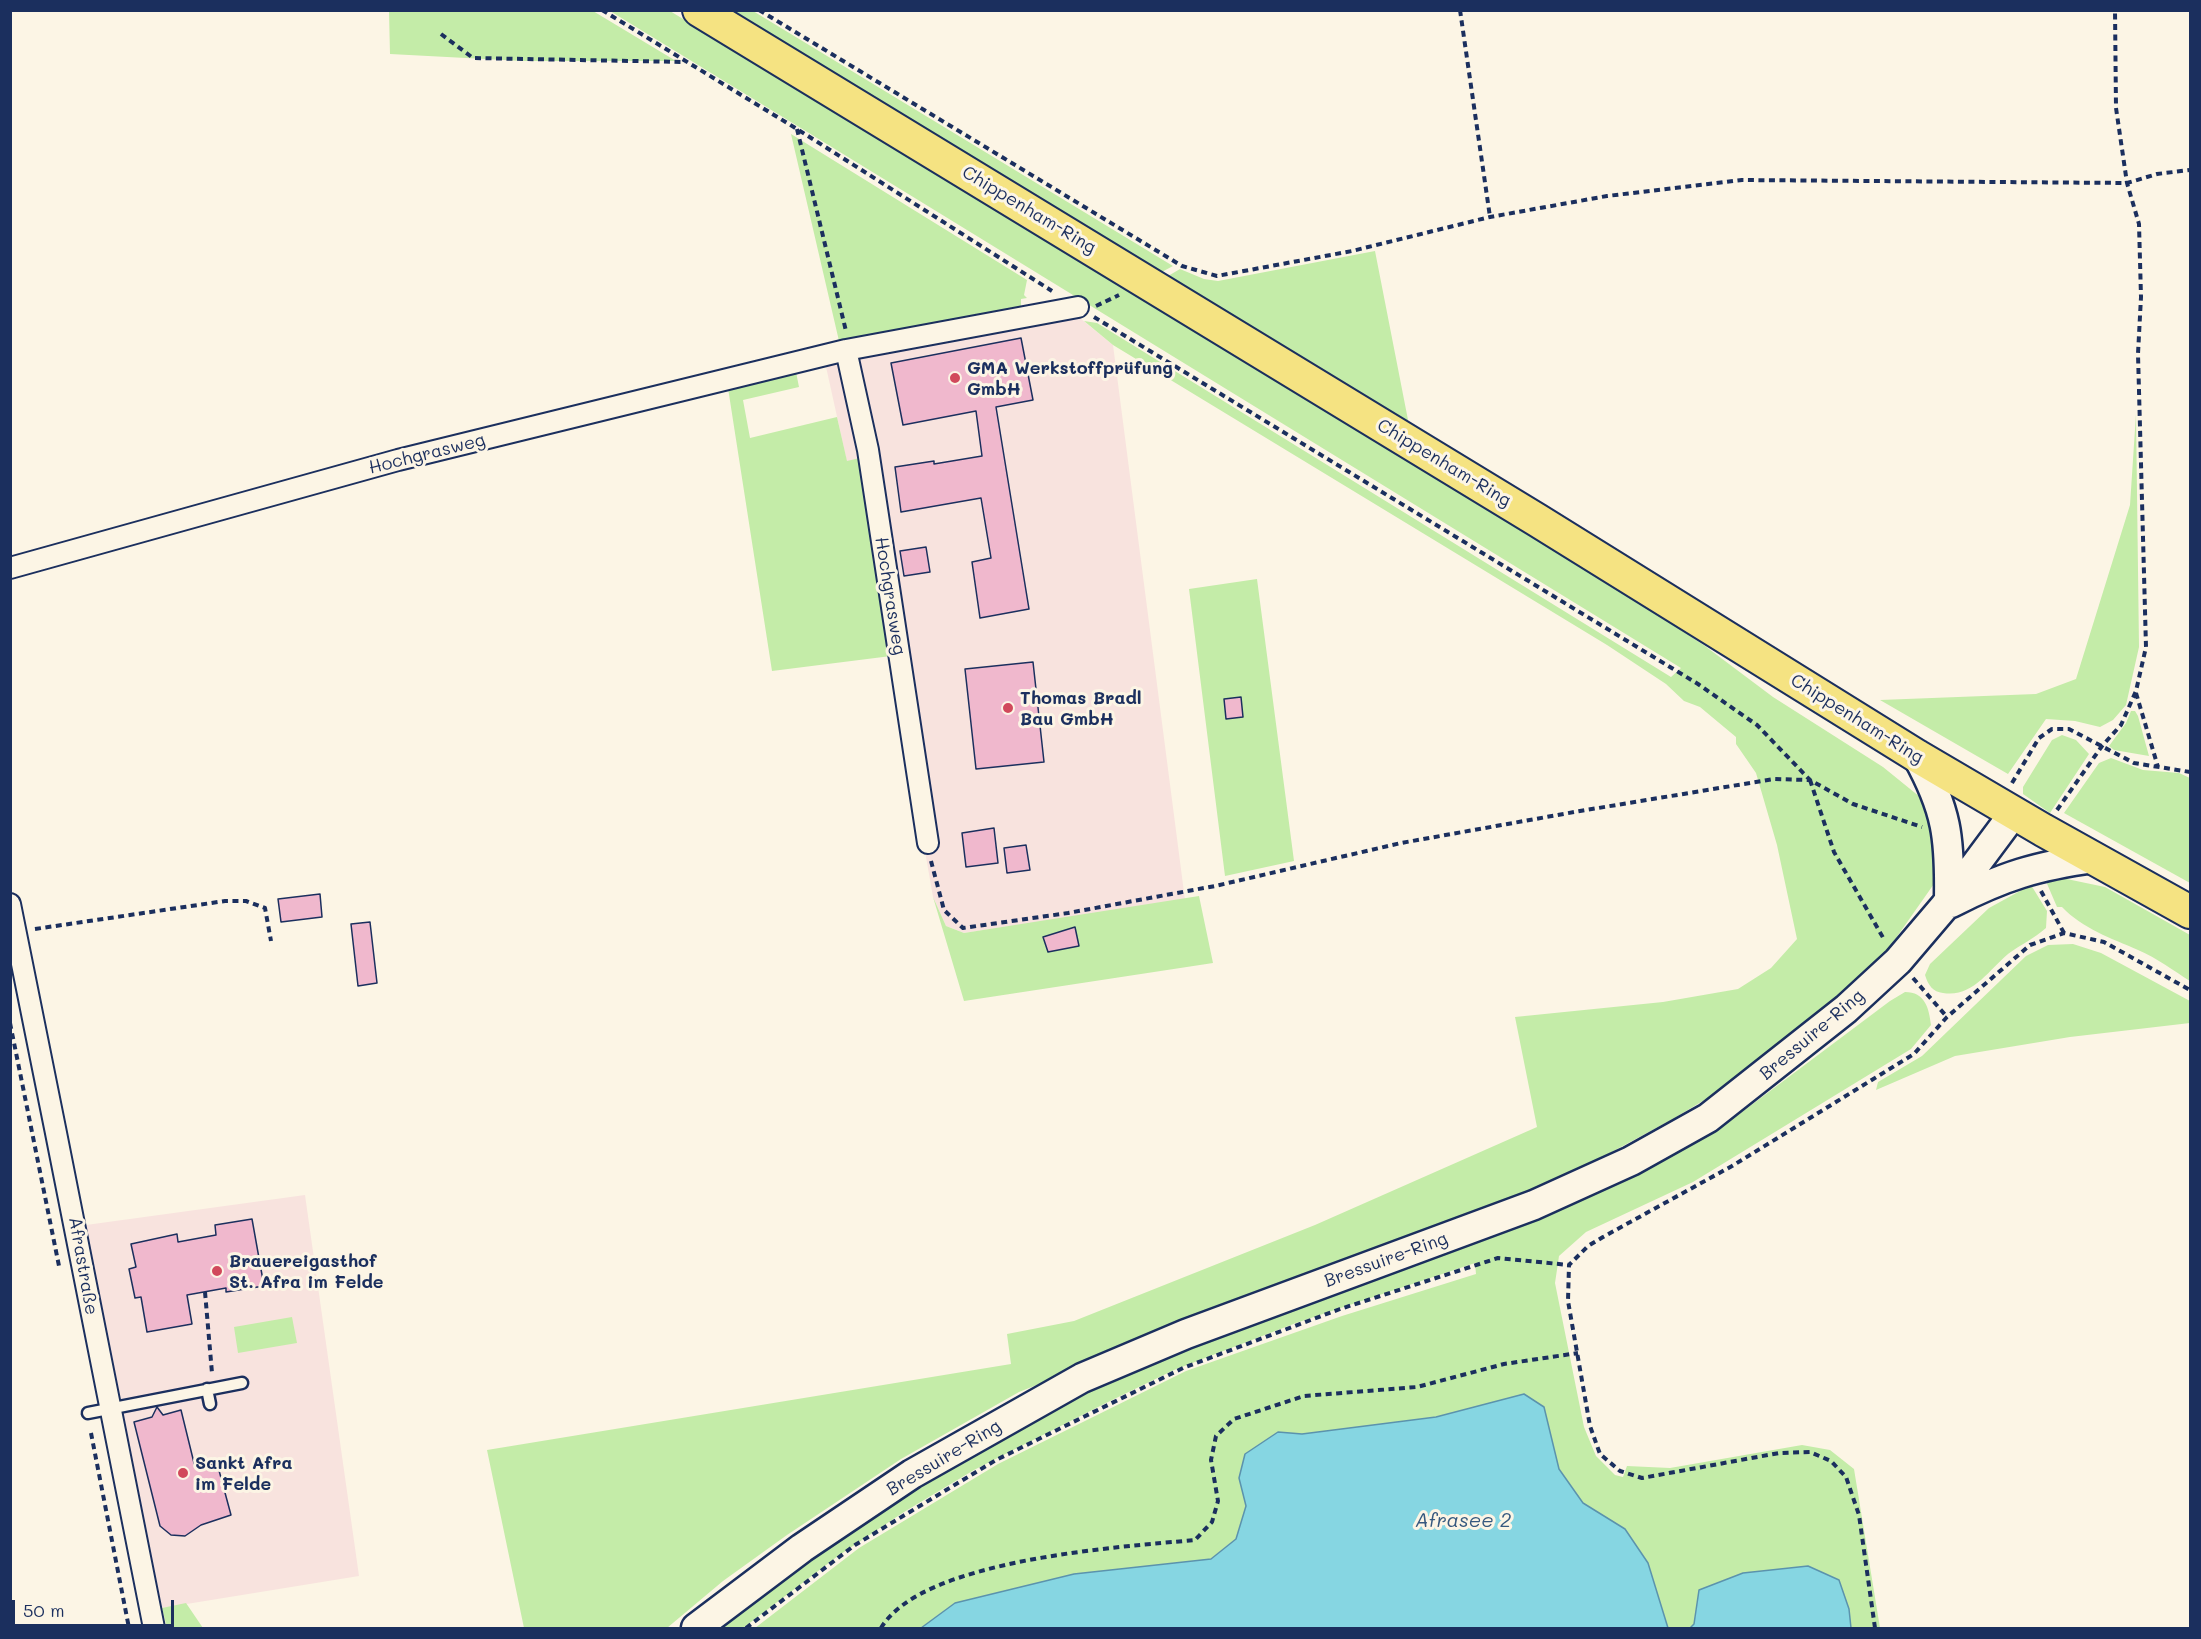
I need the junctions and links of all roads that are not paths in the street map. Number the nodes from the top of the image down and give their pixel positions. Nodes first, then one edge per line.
1 (699, 10) edge
2 (1078, 307) road end
3 (848, 349) junction
4 (10, 568) edge
5 (1917, 756) junction
6 (2006, 808) junction
7 (928, 843) road end
8 (2095, 858) junction
9 (1946, 903) junction
10 (10, 904) edge
11 (2190, 912) edge
12 (242, 1383) dead end
13 (211, 1389) junction
14 (210, 1404) dead end
15 (109, 1409) junction
16 (88, 1413) road end
17 (154, 1629) edge
18 (696, 1629) edge

1 - 5 main road, Chippenham-Ring
2 - 3 street, Hochgrasweg
3 - 4 street, Hochgrasweg
3 - 7 street, Hochgrasweg
5 - 6 main road, Chippenham-Ring
5 - 9 main road
6 - 8 main road, Chippenham-Ring
6 - 9 main road, Bressuire-Ring
8 - 9 main road
8 - 11 main road, Chippenham-Ring
9 - 18 main road, Bressuire-Ring
10 - 15 street, Afrastraße
12 - 13 lane
13 - 14 lane
13 - 15 lane
15 - 16 lane
15 - 17 street, Afrastraße

